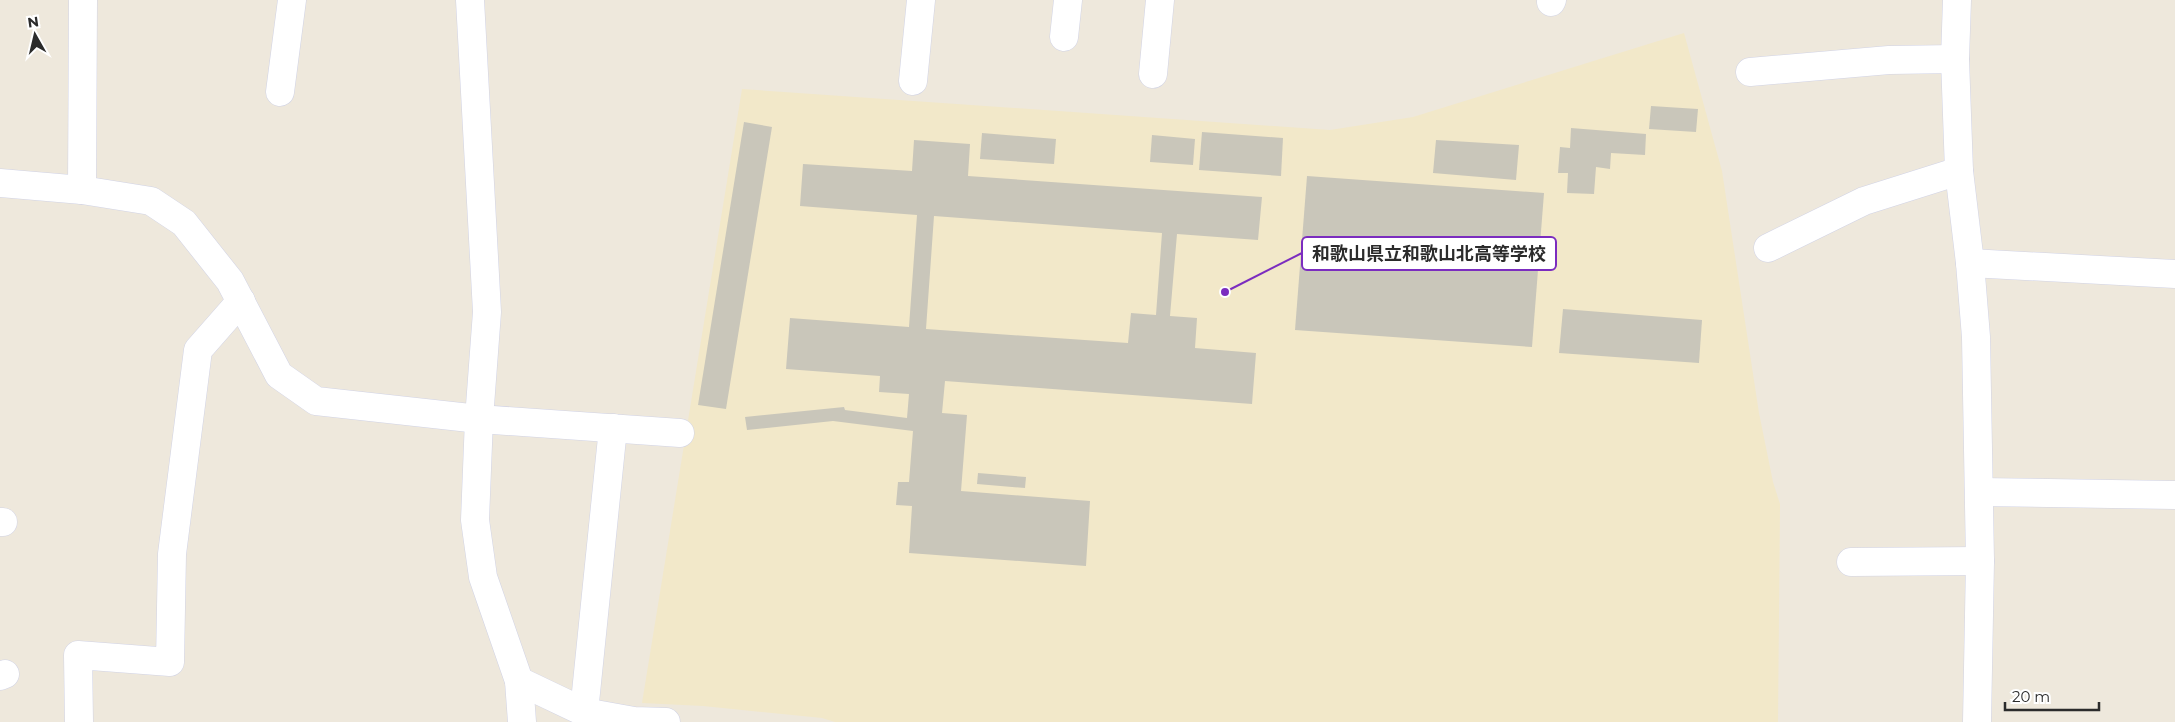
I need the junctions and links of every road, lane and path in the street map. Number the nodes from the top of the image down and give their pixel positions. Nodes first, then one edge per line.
1 (83, 0) edge
2 (292, 0) edge
3 (470, 0) edge
4 (921, 0) edge
5 (1068, 0) edge
6 (1160, 0) edge
7 (1957, 0) edge
8 (1064, 37) dead end
9 (1955, 59) junction
10 (1750, 72) dead end
11 (1153, 74) dead end
12 (913, 80) dead end
13 (280, 92) dead end
14 (1959, 171) junction
15 (0, 183) edge
16 (82, 190) junction
17 (1768, 248) dead end
18 (1970, 262) junction
19 (2175, 274) edge
20 (241, 301) junction
21 (479, 419) junction
22 (613, 428) junction
23 (680, 433) dead end
24 (1979, 492) junction
25 (2175, 495) edge
26 (1980, 561) junction
27 (1851, 562) dead end
28 (519, 681) junction
29 (584, 712) junction
30 (79, 722) edge
31 (522, 722) edge
32 (666, 722) edge
33 (1977, 722) edge

1 - 16 street
2 - 13 street
3 - 21 street
4 - 12 street
5 - 8 street
6 - 11 street
7 - 9 street
9 - 10 street
9 - 14 street
14 - 17 street
14 - 18 street
15 - 16 street
16 - 20 street
18 - 19 street
18 - 24 street
20 - 21 street
20 - 30 street
21 - 22 street
21 - 28 street
22 - 23 street
22 - 29 street
24 - 25 street
24 - 26 street
26 - 27 street
26 - 33 street
28 - 29 street
28 - 31 street
29 - 32 street

